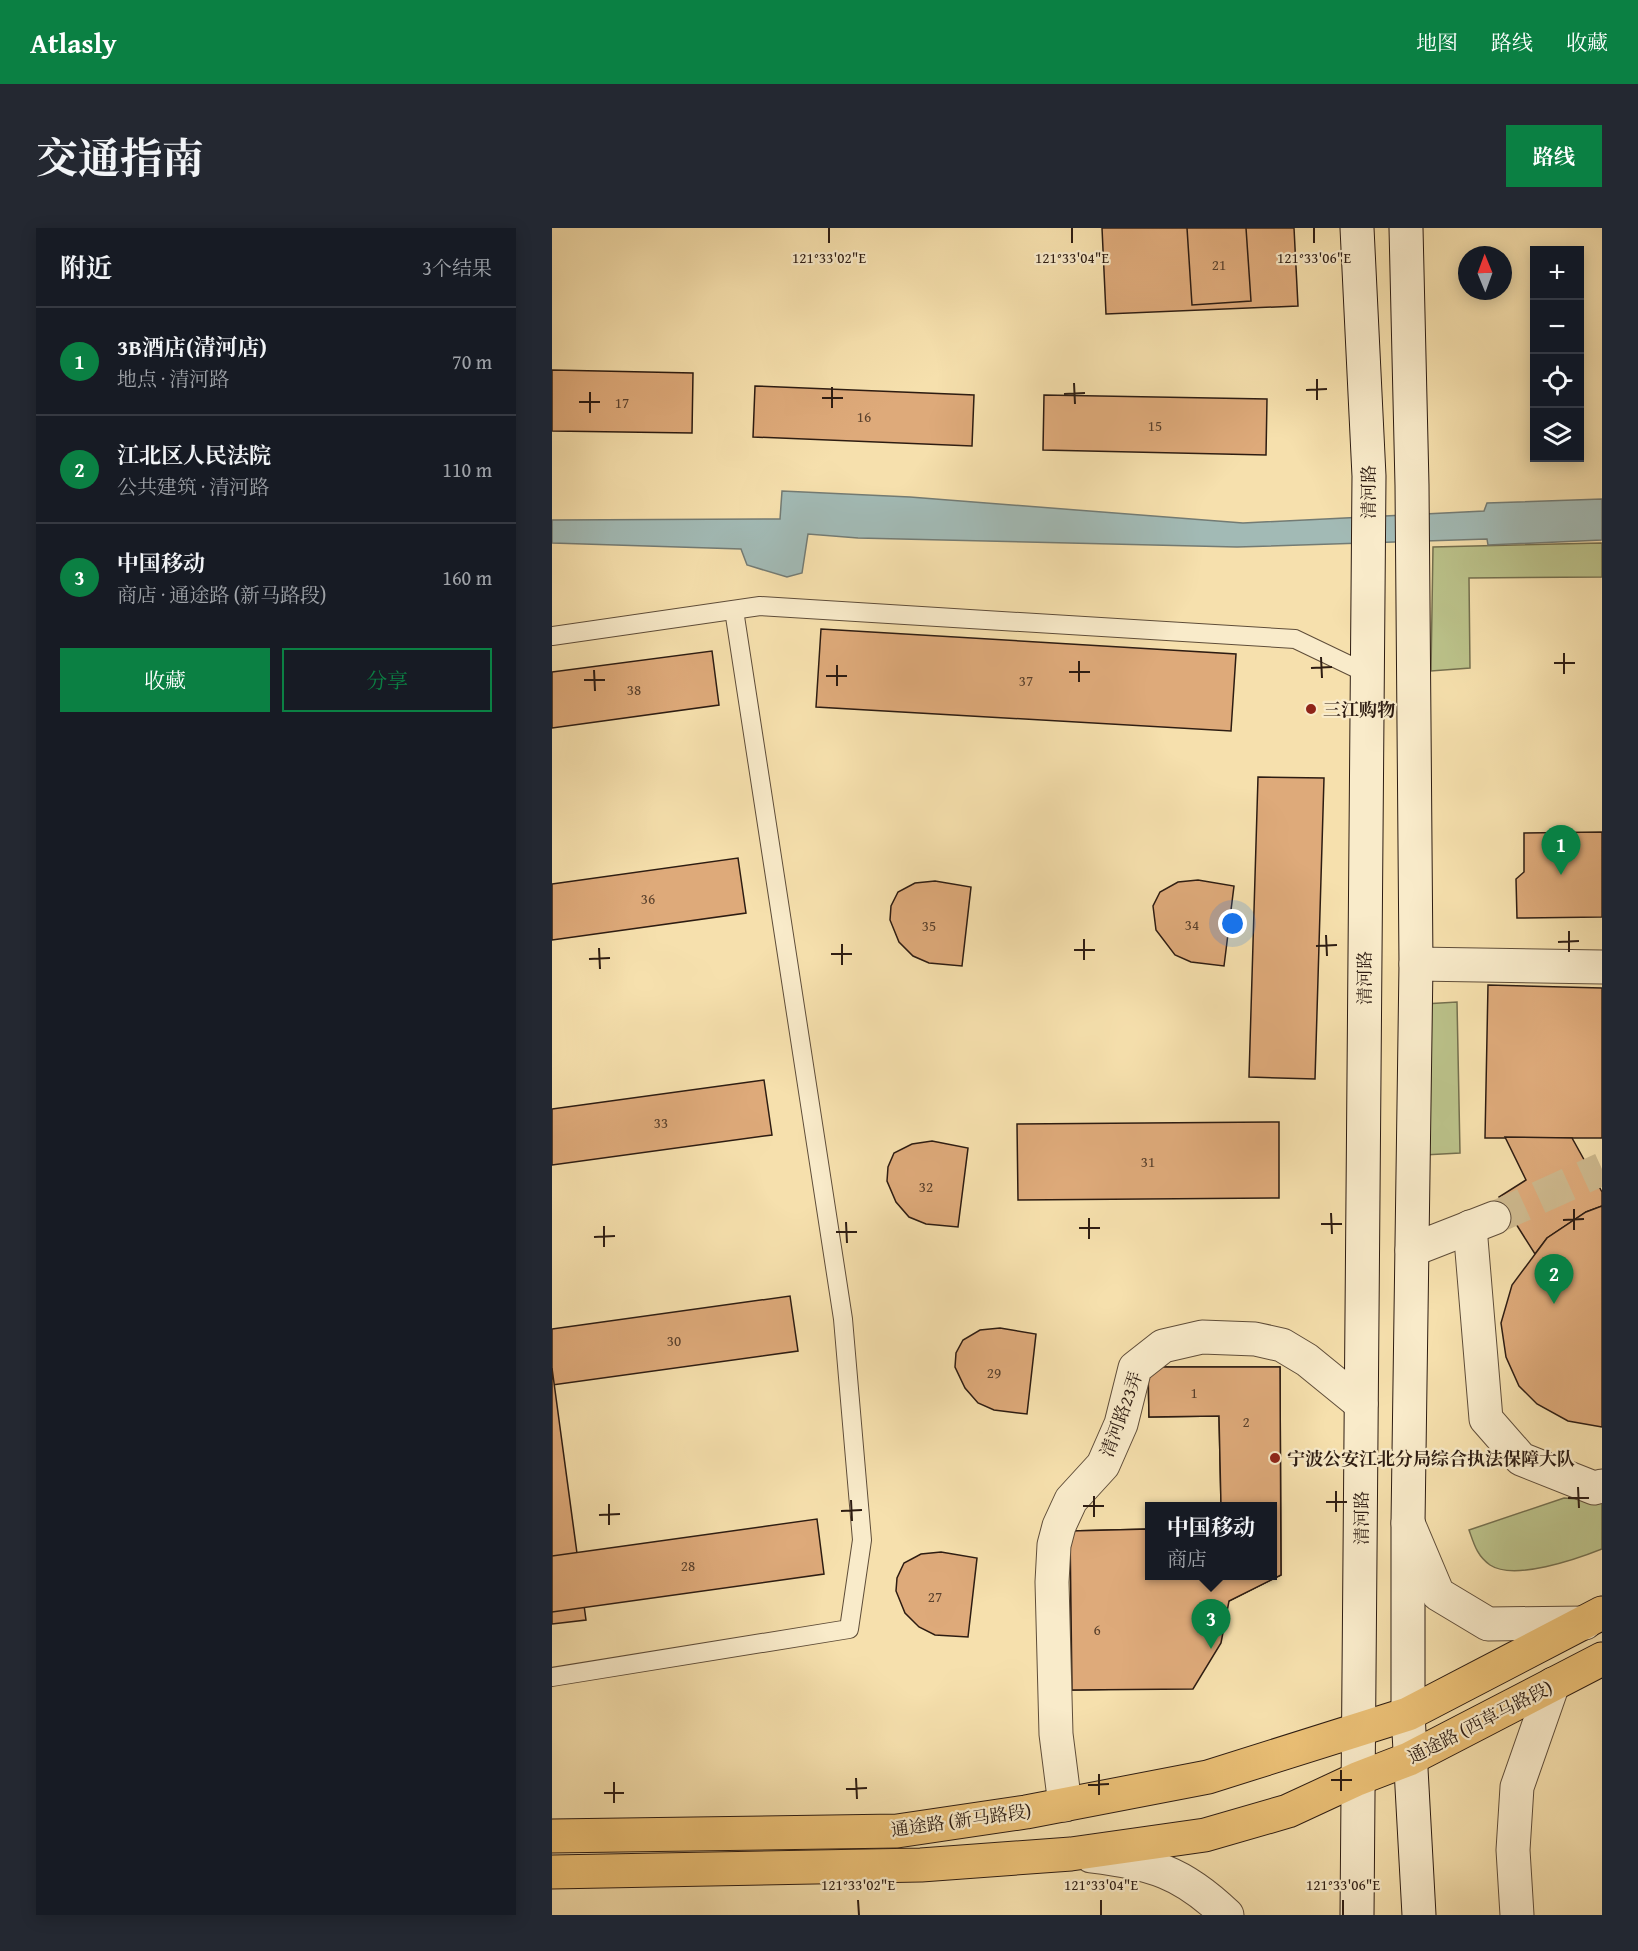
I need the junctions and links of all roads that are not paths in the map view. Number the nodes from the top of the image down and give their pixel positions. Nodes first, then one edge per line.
1 (1357, 228) edge
2 (1406, 228) edge
3 (734, 610) junction
4 (552, 636) edge
5 (1366, 673) junction
6 (1416, 964) junction
7 (1602, 967) edge
8 (1412, 1250) junction
9 (1361, 1404) junction
10 (1602, 1486) edge
11 (1408, 1523) junction
12 (1594, 1618) edge
13 (1602, 1659) edge
14 (552, 1677) edge
15 (1552, 1684) junction
16 (1408, 1714) junction
17 (1359, 1728) junction
18 (1409, 1760) junction
19 (1356, 1779) junction
20 (1065, 1805) junction
21 (552, 1836) edge
22 (1071, 1854) junction
23 (552, 1872) edge
24 (1227, 1915) edge
25 (1357, 1915) edge
26 (1419, 1915) edge
27 (1517, 1915) edge

1 - 5 main road, 清河路
2 - 6 main road
3 - 4 lane
3 - 5 lane
3 - 14 lane
5 - 9 main road, 清河路
6 - 7 main road
6 - 8 main road
8 - 10 main road
8 - 11 main road
9 - 17 main road, 清河路
9 - 20 main road, 清河路23弄
11 - 12 main road
11 - 16 main road
12 - 16 main road
13 - 15 main road, 通途路 (西草马路段)
15 - 18 main road, 通途路 (西草马路段)
15 - 27 main road
16 - 17 main road
16 - 18 main road
17 - 19 main road, 清河路
17 - 20 main road, 通途路 (新马路段)
18 - 19 main road, 通途路 (西草马路段)
18 - 26 main road
19 - 22 main road, 通途路 (新马路段)
19 - 25 main road, 清河路
20 - 21 main road, 通途路 (新马路段)
22 - 23 main road, 通途路 (新马路段)
22 - 24 main road

